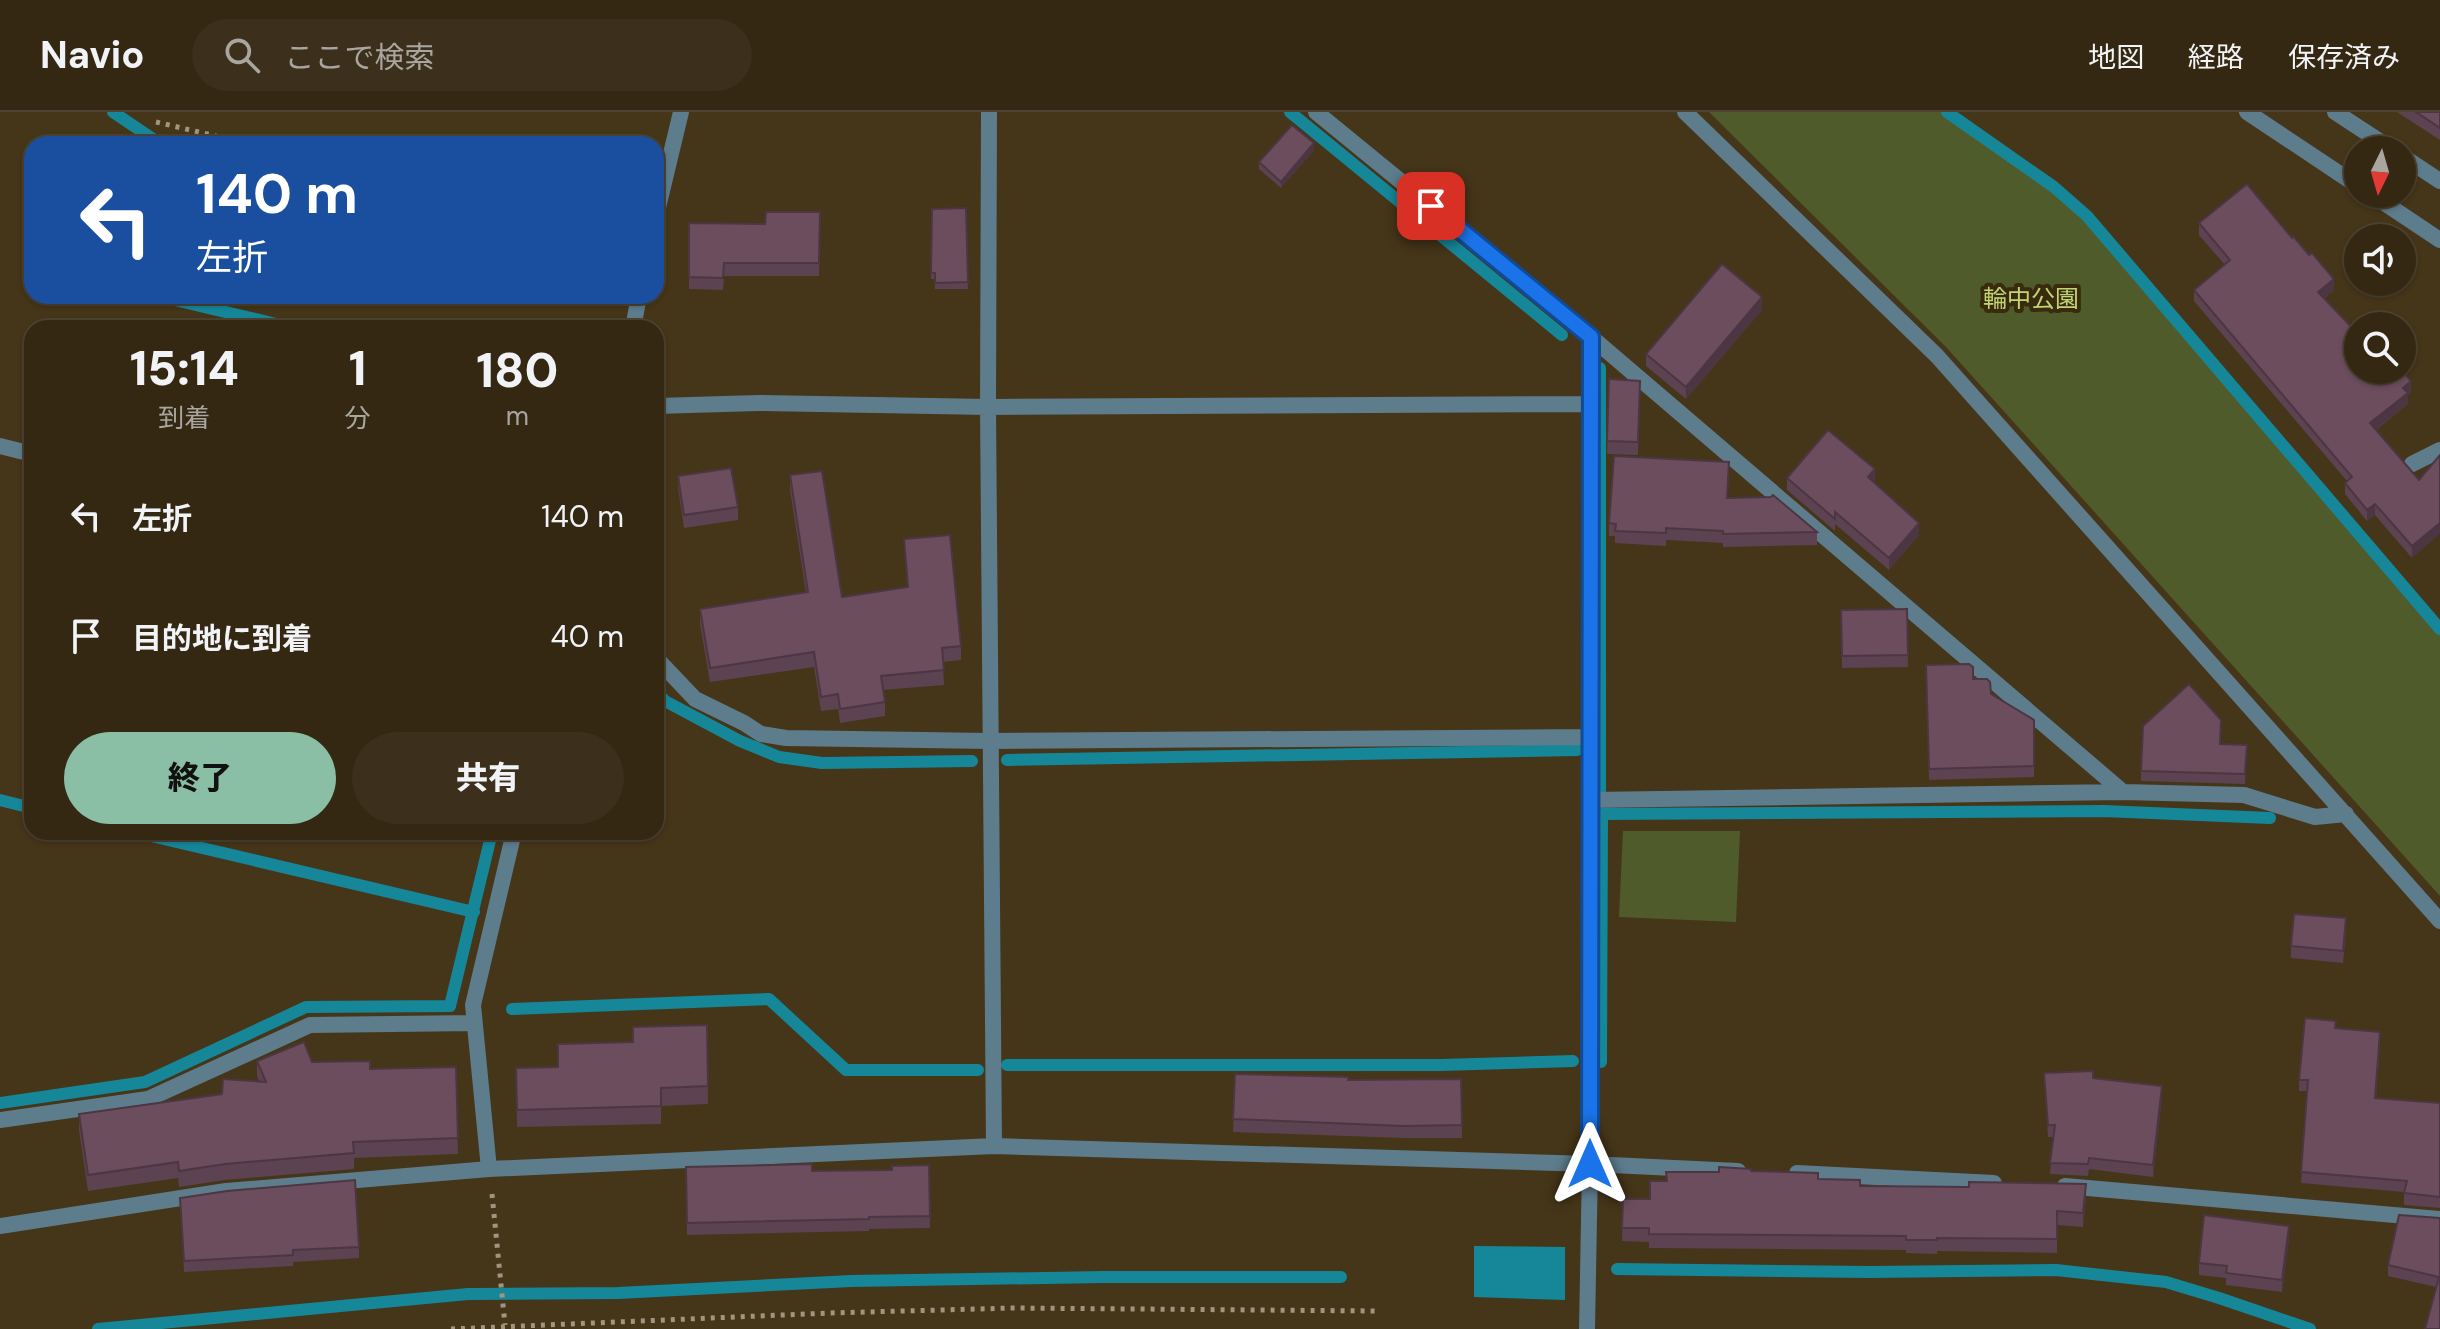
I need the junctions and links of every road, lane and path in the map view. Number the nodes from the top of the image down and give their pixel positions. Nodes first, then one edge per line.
1 (681, 112) edge
2 (989, 112) edge
3 (1316, 112) edge
4 (1685, 112) edge
5 (2247, 112) edge
6 (2335, 112) edge
7 (156, 122) dead end
8 (216, 136) edge
9 (2372, 136) edge
10 (2416, 165) edge
11 (2344, 177) edge
12 (2440, 181) edge
13 (664, 183) edge
14 (2392, 208) edge
15 (2440, 240) edge
16 (1591, 337) junction
17 (1591, 404) junction
18 (664, 406) edge
19 (988, 407) junction
20 (0, 446) edge
21 (2440, 450) edge
22 (24, 452) edge
23 (2412, 464) dead end
24 (664, 666) edge
25 (1591, 737) junction
26 (990, 741) junction
27 (2123, 792) junction
28 (1590, 800) junction
29 (2346, 814) junction
30 (512, 840) edge
31 (2440, 921) edge
32 (474, 1023) junction
33 (0, 1120) edge
34 (994, 1146) junction
35 (1590, 1164) junction
36 (489, 1169) junction
37 (2012, 1184) edge
38 (2044, 1185) edge
39 (2440, 1219) edge
40 (0, 1226) edge
41 (1379, 1311) dead end
42 (504, 1323) junction
43 (1587, 1327) edge
44 (451, 1329) edge

1 - 13 street
2 - 19 street
3 - 16 street
4 - 29 street
5 - 11 street
6 - 9 street
7 - 8 path
10 - 12 street
14 - 15 street
16 - 17 street
16 - 27 street
17 - 19 street
17 - 25 street
18 - 19 street
19 - 26 street
20 - 22 street
21 - 23 street
24 - 26 street
25 - 26 street
25 - 28 street
26 - 34 street
27 - 28 street
27 - 29 street
28 - 35 street
29 - 31 street
30 - 32 street
32 - 33 street
32 - 36 street
34 - 35 street
34 - 36 street
35 - 37 street
35 - 43 street
36 - 40 street
36 - 42 path
38 - 39 street
41 - 42 path
42 - 44 path

